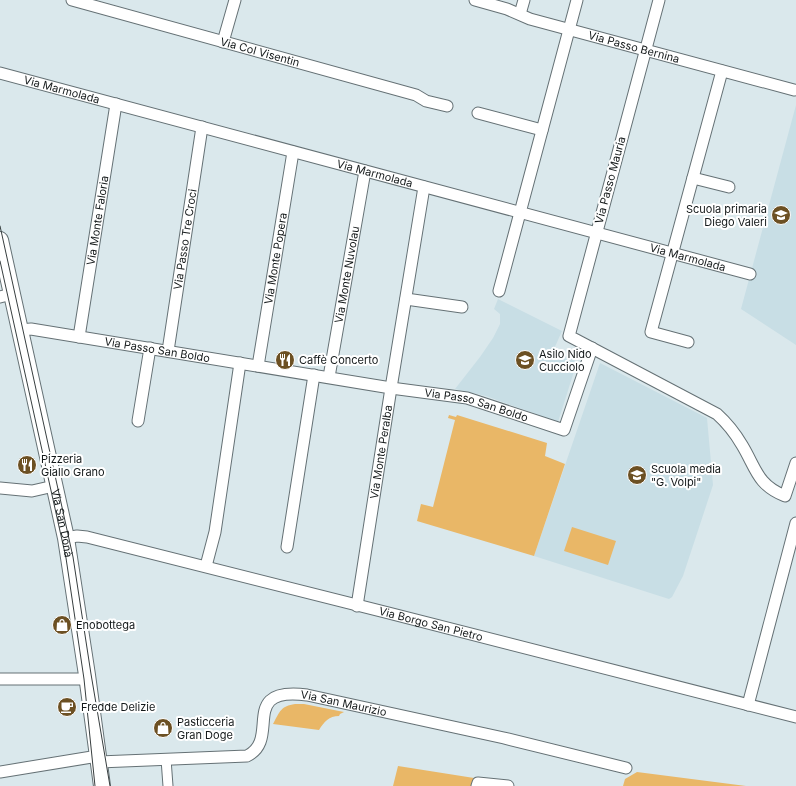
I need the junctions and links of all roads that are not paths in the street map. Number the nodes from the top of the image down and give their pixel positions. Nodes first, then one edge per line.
1 (72, 0) edge
2 (235, 0) edge
3 (475, 0) edge
4 (524, 0) edge
5 (577, 0) edge
6 (659, 0) edge
7 (520, 14) junction
8 (569, 29) junction
9 (223, 42) junction
10 (645, 50) junction
11 (722, 71) junction
12 (0, 73) edge
13 (794, 90) dead end
14 (116, 104) junction
15 (447, 106) dead end
16 (478, 113) dead end
17 (202, 127) junction
18 (542, 130) junction
19 (293, 152) junction
20 (366, 171) junction
21 (693, 178) junction
22 (424, 187) junction
23 (728, 187) dead end
24 (519, 213) junction
25 (596, 233) junction
26 (0, 240) edge
27 (672, 254) junction
28 (750, 274) dead end
29 (499, 291) dead end
30 (6, 296) edge
31 (406, 299) junction
32 (462, 307) dead end
33 (20, 330) junction
34 (79, 337) junction
35 (688, 342) dead end
36 (150, 348) junction
37 (592, 348) junction
38 (168, 351) junction
39 (240, 363) junction
40 (258, 366) junction
41 (314, 375) junction
42 (329, 378) junction
43 (391, 388) junction
44 (138, 421) dead end
45 (796, 463) edge
46 (54, 486) junction
47 (0, 488) edge
48 (796, 523) edge
49 (66, 538) junction
50 (287, 548) dead end
51 (206, 566) junction
52 (357, 606) junction
53 (0, 679) edge
54 (88, 679) junction
55 (748, 705) junction
56 (796, 717) edge
57 (99, 759) junction
58 (166, 760) junction
59 (626, 768) dead end
60 (0, 772) edge
61 (102, 786) edge
62 (168, 786) edge
63 (477, 786) edge
64 (508, 786) edge

1 - 9 street, Via Col Visentin
2 - 9 street
3 - 7 street, Via Passo Bernina
4 - 7 street
5 - 8 street
6 - 10 street, Via Passo Mauria
7 - 8 street, Via Passo Bernina
8 - 10 street, Via Passo Bernina
8 - 18 street
9 - 15 street, Via Col Visentin
10 - 11 street, Via Passo Bernina
10 - 25 street, Via Passo Mauria
11 - 13 street, Via Passo Bernina
11 - 21 street
12 - 14 street, Via Marmolada
14 - 17 street, Via Marmolada
14 - 34 street, Via Monte Faloria
16 - 18 street
17 - 19 street, Via Marmolada
17 - 38 street, Via Passo Tre Croci
18 - 24 street
19 - 20 street, Via Marmolada
19 - 40 street, Via Monte Popera
20 - 22 street, Via Marmolada
20 - 42 street, Via Monte Nuvolau
21 - 23 street
21 - 27 street
22 - 24 street, Via Marmolada
22 - 31 street, Via Monte Peralba
24 - 25 street, Via Marmolada
24 - 29 street
25 - 27 street, Via Marmolada
25 - 37 street, Via Passo Mauria
26 - 30 main road, Via San Donà
27 - 28 street, Via Marmolada
27 - 35 street
30 - 33 main road, Via San Donà
31 - 32 street
31 - 43 street, Via Monte Peralba
33 - 34 street, Via Passo San Boldo
33 - 46 main road, Via San Donà
34 - 36 street, Via Passo San Boldo
36 - 38 street, Via Passo San Boldo
36 - 44 street
37 - 43 street, Via Passo San Boldo
37 - 45 street
38 - 39 street, Via Passo San Boldo
39 - 40 street, Via Passo San Boldo
39 - 51 street
40 - 41 street, Via Passo San Boldo
41 - 42 street, Via Passo San Boldo
41 - 50 street
42 - 43 street, Via Passo San Boldo
43 - 52 street, Via Monte Peralba
46 - 47 street
46 - 49 main road, Via San Donà
48 - 55 street
49 - 51 street, Via Borgo San Pietro
49 - 54 main road, Via San Donà
51 - 52 street, Via Borgo San Pietro
52 - 55 street, Via Borgo San Pietro
53 - 54 street
54 - 57 main road, Via San Donà
55 - 56 street, Via Borgo San Pietro
57 - 58 street, Via San Maurizio
57 - 60 street, Via San Maurizio
57 - 61 main road, Via San Donà
58 - 59 street, Via San Maurizio
58 - 62 street
63 - 64 street

